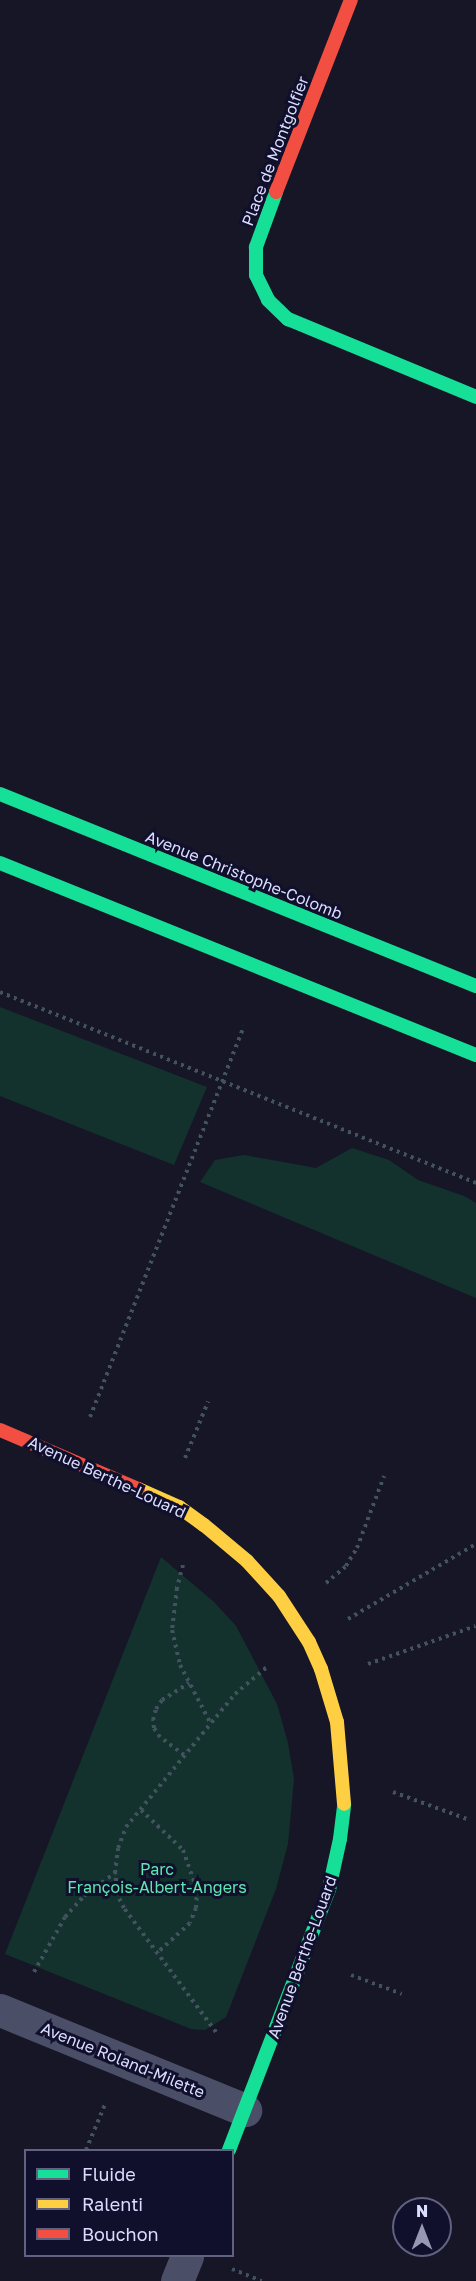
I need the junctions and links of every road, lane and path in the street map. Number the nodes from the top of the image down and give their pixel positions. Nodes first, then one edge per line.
1 (351, 0) edge
2 (476, 397) edge
3 (0, 794) edge
4 (0, 863) edge
5 (476, 986) edge
6 (0, 992) edge
7 (244, 1026) dead end
8 (476, 1055) edge
9 (223, 1080) junction
10 (476, 1183) edge
11 (208, 1402) dead end
12 (90, 1416) dead end
13 (0, 1430) edge
14 (185, 1458) dead end
15 (384, 1476) dead end
16 (476, 1544) edge
17 (183, 1565) dead end
18 (326, 1582) dead end
19 (348, 1619) dead end
20 (476, 1626) edge
21 (369, 1664) dead end
22 (267, 1667) dead end
23 (189, 1683) junction
24 (211, 1724) junction
25 (184, 1755) junction
26 (393, 1792) dead end
27 (141, 1810) junction
28 (467, 1819) dead end
29 (115, 1872) junction
30 (194, 1879) junction
31 (189, 1881) dead end
32 (157, 1953) junction
33 (34, 1972) dead end
34 (351, 1975) dead end
35 (402, 1994) dead end
36 (0, 2010) edge
37 (216, 2032) dead end
38 (106, 2102) dead end
39 (245, 2110) junction
40 (88, 2149) edge
41 (230, 2149) edge
42 (187, 2257) edge
43 (232, 2269) dead end
44 (177, 2281) edge
45 (262, 2281) edge

1 - 2 street, Place de Montgolfier
3 - 5 street, Avenue Christophe-Colomb
4 - 8 street
6 - 9 path
7 - 9 path
9 - 10 path
9 - 12 path
11 - 14 path
13 - 39 street, Avenue Berthe-Louard
15 - 18 path
16 - 19 path
17 - 23 path
20 - 21 path
22 - 24 path
23 - 24 path
23 - 25 path
24 - 25 path
25 - 27 path
26 - 28 path
27 - 29 path
27 - 30 path
29 - 32 path
29 - 33 path
30 - 31 path
30 - 32 path
32 - 37 path
34 - 35 path
36 - 39 street, Avenue Roland-Milette
38 - 40 path
39 - 41 street, Avenue Berthe-Louard
42 - 44 street
43 - 45 path

